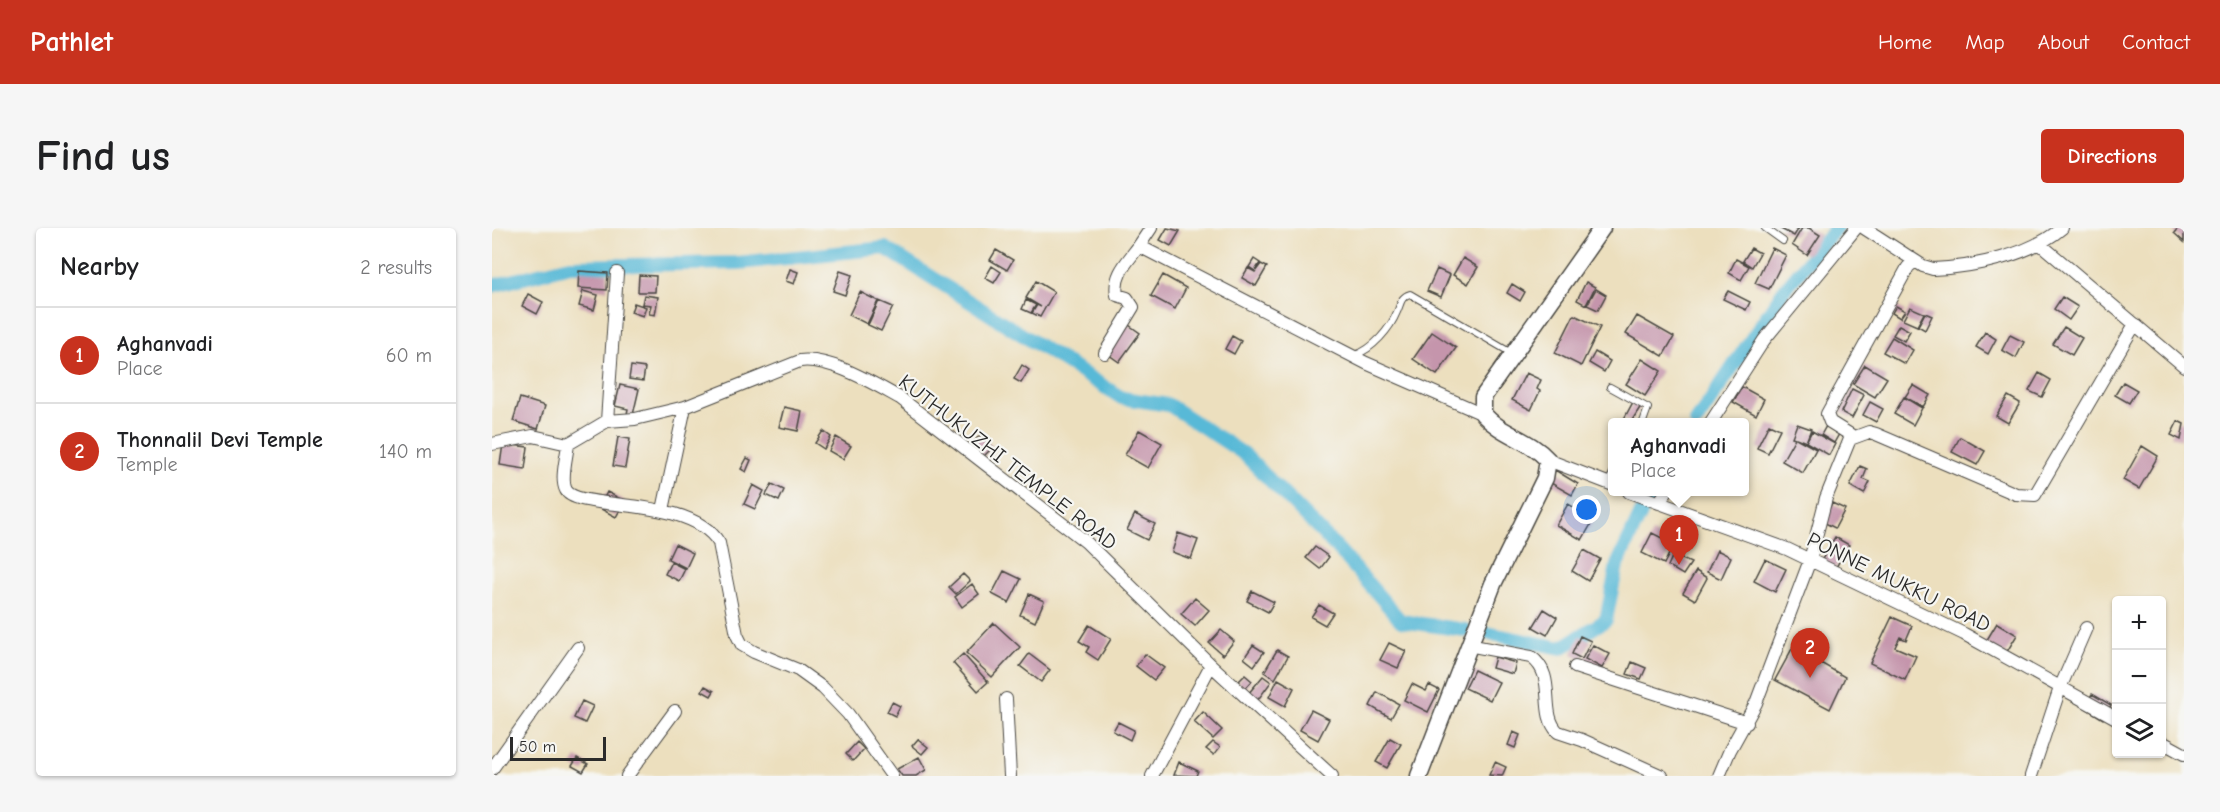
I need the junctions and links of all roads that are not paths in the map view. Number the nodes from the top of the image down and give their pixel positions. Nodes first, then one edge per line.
1 (1150, 228) edge
2 (1602, 228) edge
3 (1765, 228) edge
4 (1856, 228) edge
5 (1864, 228) edge
6 (2062, 228) edge
7 (1783, 241) dead end
8 (2039, 243) junction
9 (1139, 246) junction
10 (1915, 261) junction
11 (617, 273) dead end
12 (2135, 324) junction
13 (1105, 352) dead end
14 (1513, 354) junction
15 (1351, 356) junction
16 (2184, 366) edge
17 (1610, 387) dead end
18 (686, 407) junction
19 (1483, 414) junction
20 (1645, 418) edge
21 (1714, 418) edge
22 (607, 421) junction
23 (1852, 438) junction
24 (492, 444) edge
25 (568, 444) junction
26 (1548, 460) junction
27 (1608, 479) edge
28 (1640, 496) edge
29 (1663, 496) edge
30 (1659, 503) junction
31 (663, 510) junction
32 (1810, 560) junction
33 (2086, 628) dead end
34 (1468, 645) junction
35 (578, 648) dead end
36 (1211, 665) junction
37 (1575, 667) dead end
38 (2060, 688) junction
39 (1006, 699) dead end
40 (675, 711) dead end
41 (2112, 716) edge
42 (1747, 723) junction
43 (2166, 744) edge
44 (2184, 754) edge
45 (492, 769) edge
46 (627, 776) edge
47 (892, 776) edge
48 (1010, 776) edge
49 (1152, 776) edge
50 (1332, 776) edge
51 (1419, 776) edge
52 (1662, 776) edge
53 (1719, 776) edge
54 (2031, 776) edge

1 - 9 street
2 - 14 main road
3 - 7 lane
4 - 21 street
5 - 10 street
6 - 8 street
8 - 10 street
8 - 12 street
9 - 13 street
9 - 15 street
10 - 23 street
11 - 22 street
12 - 16 street
12 - 23 street
14 - 15 lane
14 - 19 main road
15 - 19 street
17 - 20 lane
18 - 22 street, KUTHUKUZHI TEMPLE ROAD
18 - 31 street
18 - 36 street, KUTHUKUZHI TEMPLE ROAD
19 - 26 main road
22 - 25 street, KUTHUKUZHI TEMPLE ROAD
23 - 32 street
24 - 25 street
25 - 31 street
26 - 27 street
26 - 34 main road
28 - 30 street, PONNE MUKKU ROAD
29 - 30 street
30 - 32 street, PONNE MUKKU ROAD
31 - 47 street
32 - 38 street, PONNE MUKKU ROAD
32 - 42 street
33 - 38 street
34 - 51 main road
34 - 52 street
35 - 45 street
36 - 49 street
36 - 50 street, KUTHUKUZHI TEMPLE ROAD
37 - 42 street
38 - 41 street, PONNE MUKKU ROAD
38 - 54 street
39 - 48 street
40 - 46 street
42 - 53 street
43 - 44 street

